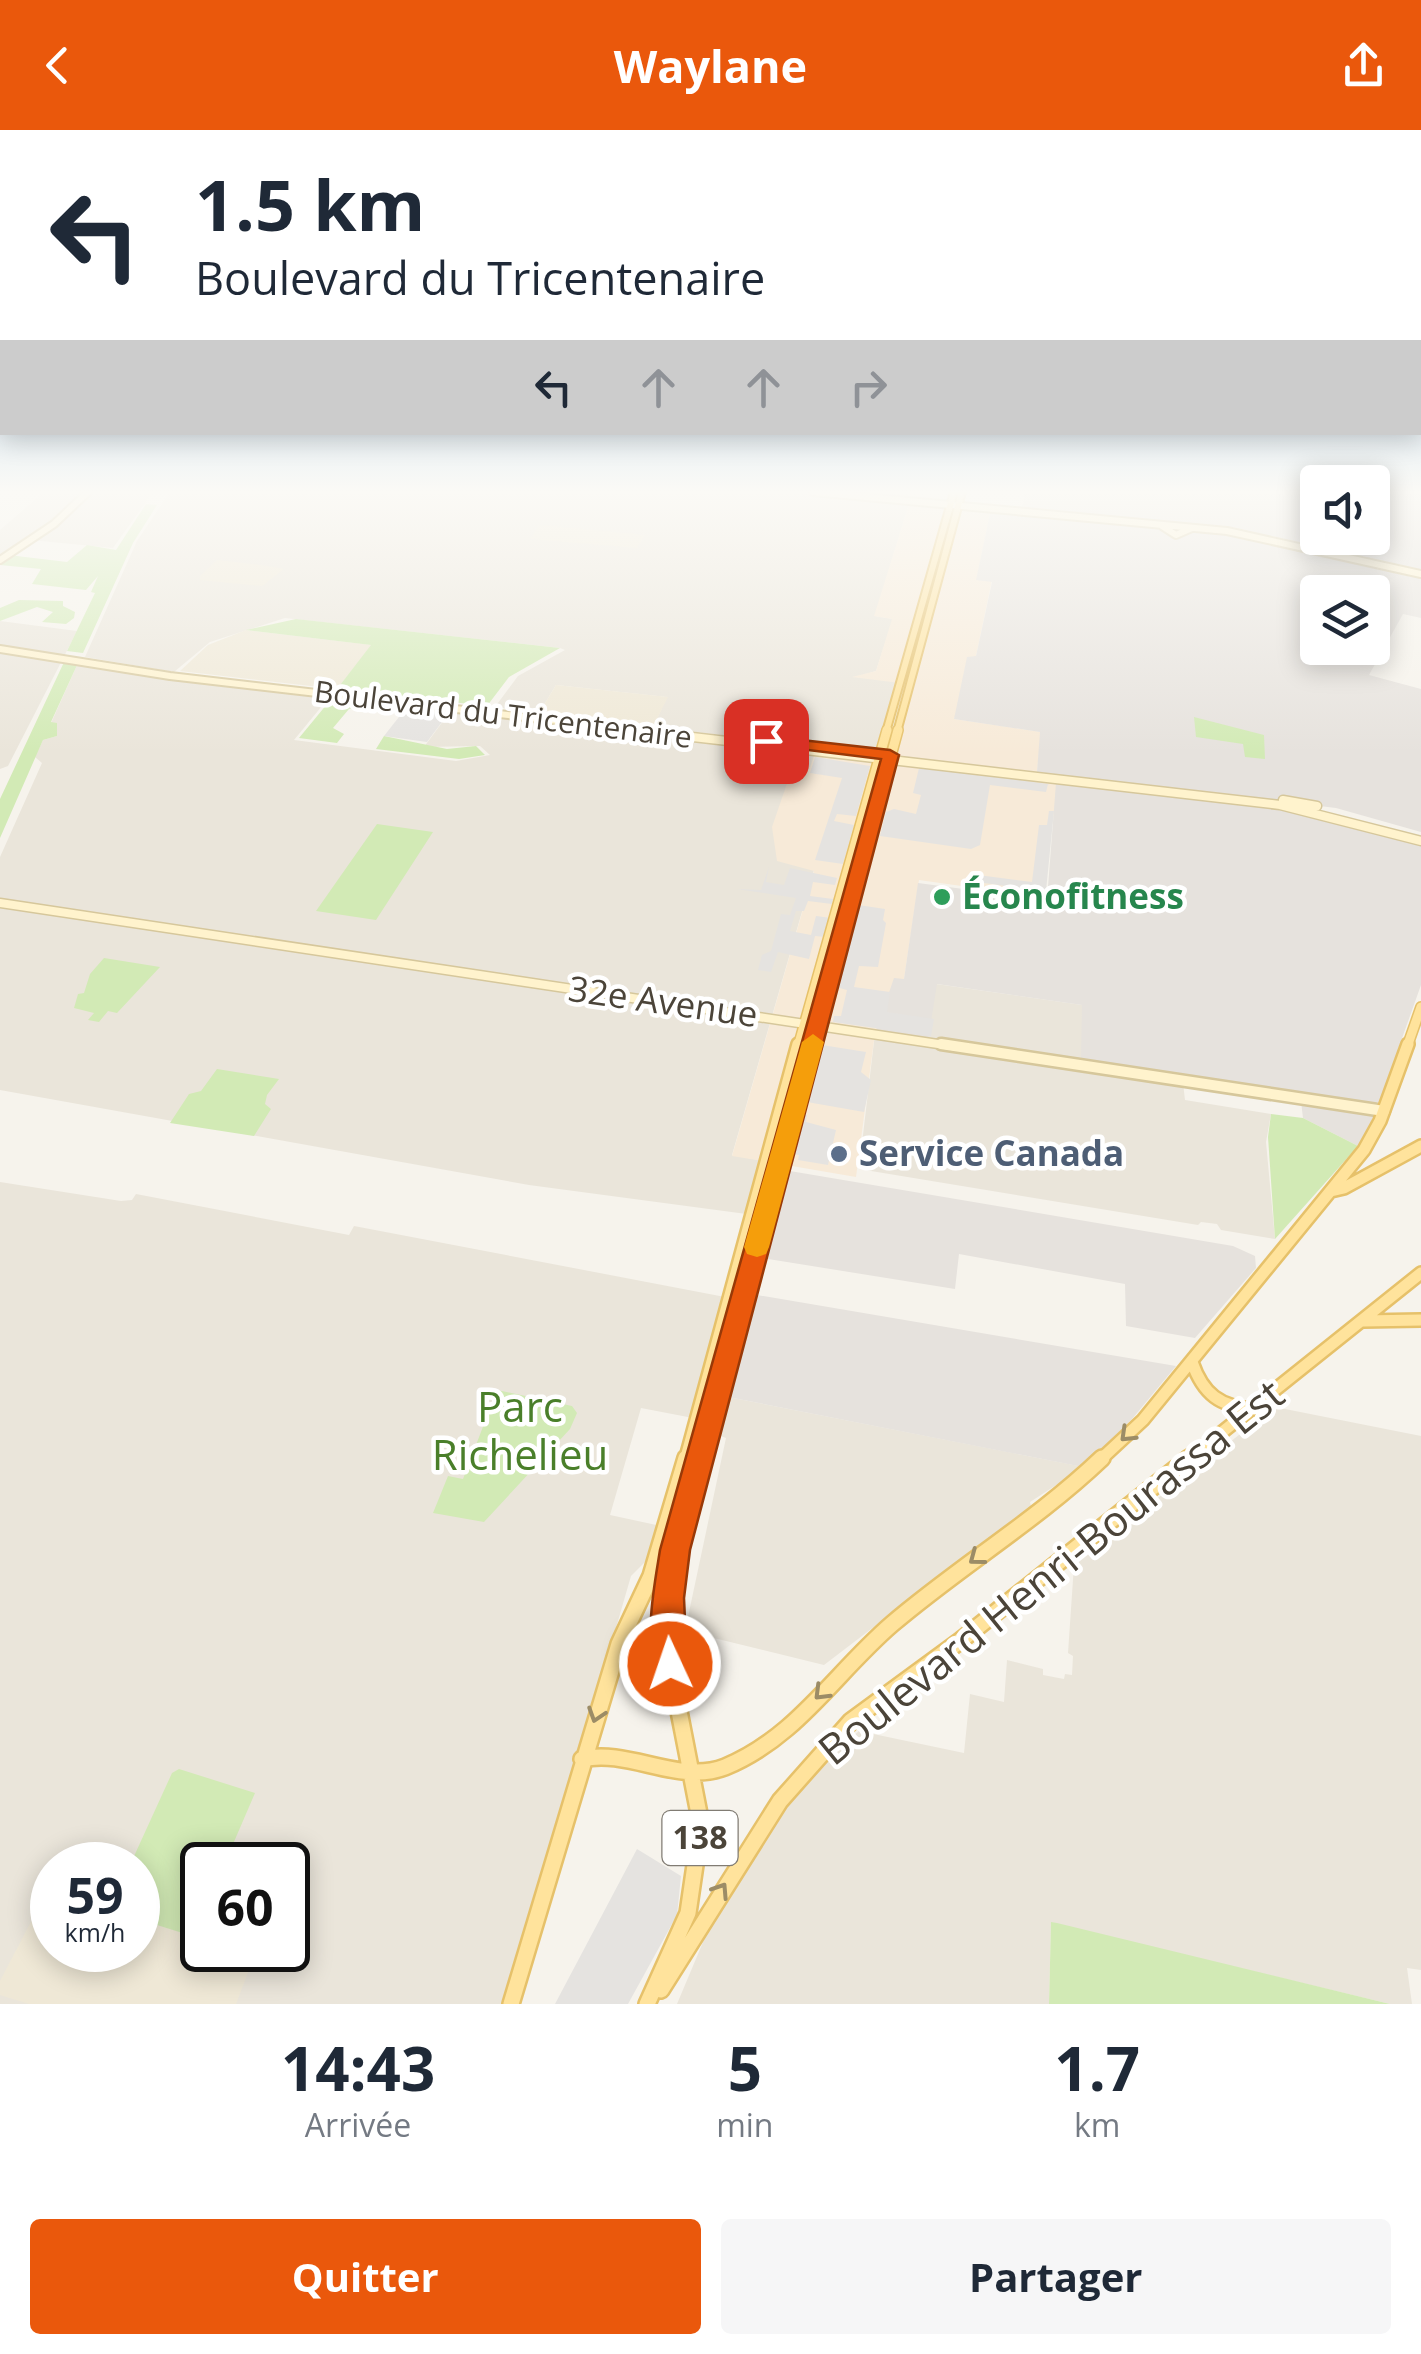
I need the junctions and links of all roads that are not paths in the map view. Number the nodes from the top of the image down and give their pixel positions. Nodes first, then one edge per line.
1 (934, 579) edge
2 (1, 647) edge
3 (229, 680) joint
4 (885, 757) junction
5 (868, 797) junction
6 (877, 804) junction
7 (863, 835) junction
8 (1421, 838) edge
9 (0, 903) edge
10 (837, 904) junction
11 (850, 906) junction
12 (828, 936) junction
13 (841, 939) junction
14 (1421, 1007) edge
15 (811, 1024) junction
16 (1384, 1111) junction
17 (1421, 1146) edge
18 (1330, 1191) junction
19 (1421, 1273) edge
20 (1421, 1320) edge
21 (1362, 1322) junction
22 (1192, 1362) junction
23 (1254, 1409) junction
24 (619, 1644) junction
25 (670, 1664) junction
26 (582, 1758) junction
27 (694, 1774) junction
28 (512, 2004) edge
29 (650, 2004) edge

1 - 4 main road, 138
2 - 3 main road, Boulevard du Tricentenaire
3 - 4 street, Boulevard du Tricentenaire
4 - 5 main road, 138
4 - 6 main road, 138
4 - 8 street, Boulevard du Tricentenaire
5 - 6 main road
5 - 7 main road, 138
6 - 7 main road, 138
7 - 10 main road, 138
7 - 11 main road, 138
9 - 15 street, 32e Avenue
10 - 11 main road
10 - 12 main road, 138
11 - 13 main road, 138
12 - 13 main road
12 - 15 main road, 138
13 - 15 main road, 138
14 - 16 main road
15 - 16 street, 32e Avenue
15 - 24 main road, 138
15 - 25 main road, 138
16 - 18 main road
17 - 18 main road, Boulevard Henri-Bourassa Est
18 - 22 main road, Boulevard Henri-Bourassa Est
19 - 21 main road, Boulevard Henri-Bourassa Est
20 - 21 main road
21 - 23 main road, Boulevard Henri-Bourassa Est
22 - 23 main road
22 -> 27 main road, Boulevard Henri-Bourassa Est
29 -> 23 main road, Boulevard Henri-Bourassa Est
24 - 25 main road
24 -> 26 main road, 138
25 - 27 main road, 138
26 - 27 main road, Boulevard Henri-Bourassa Est
26 - 28 main road, 138
27 - 29 main road, 138

